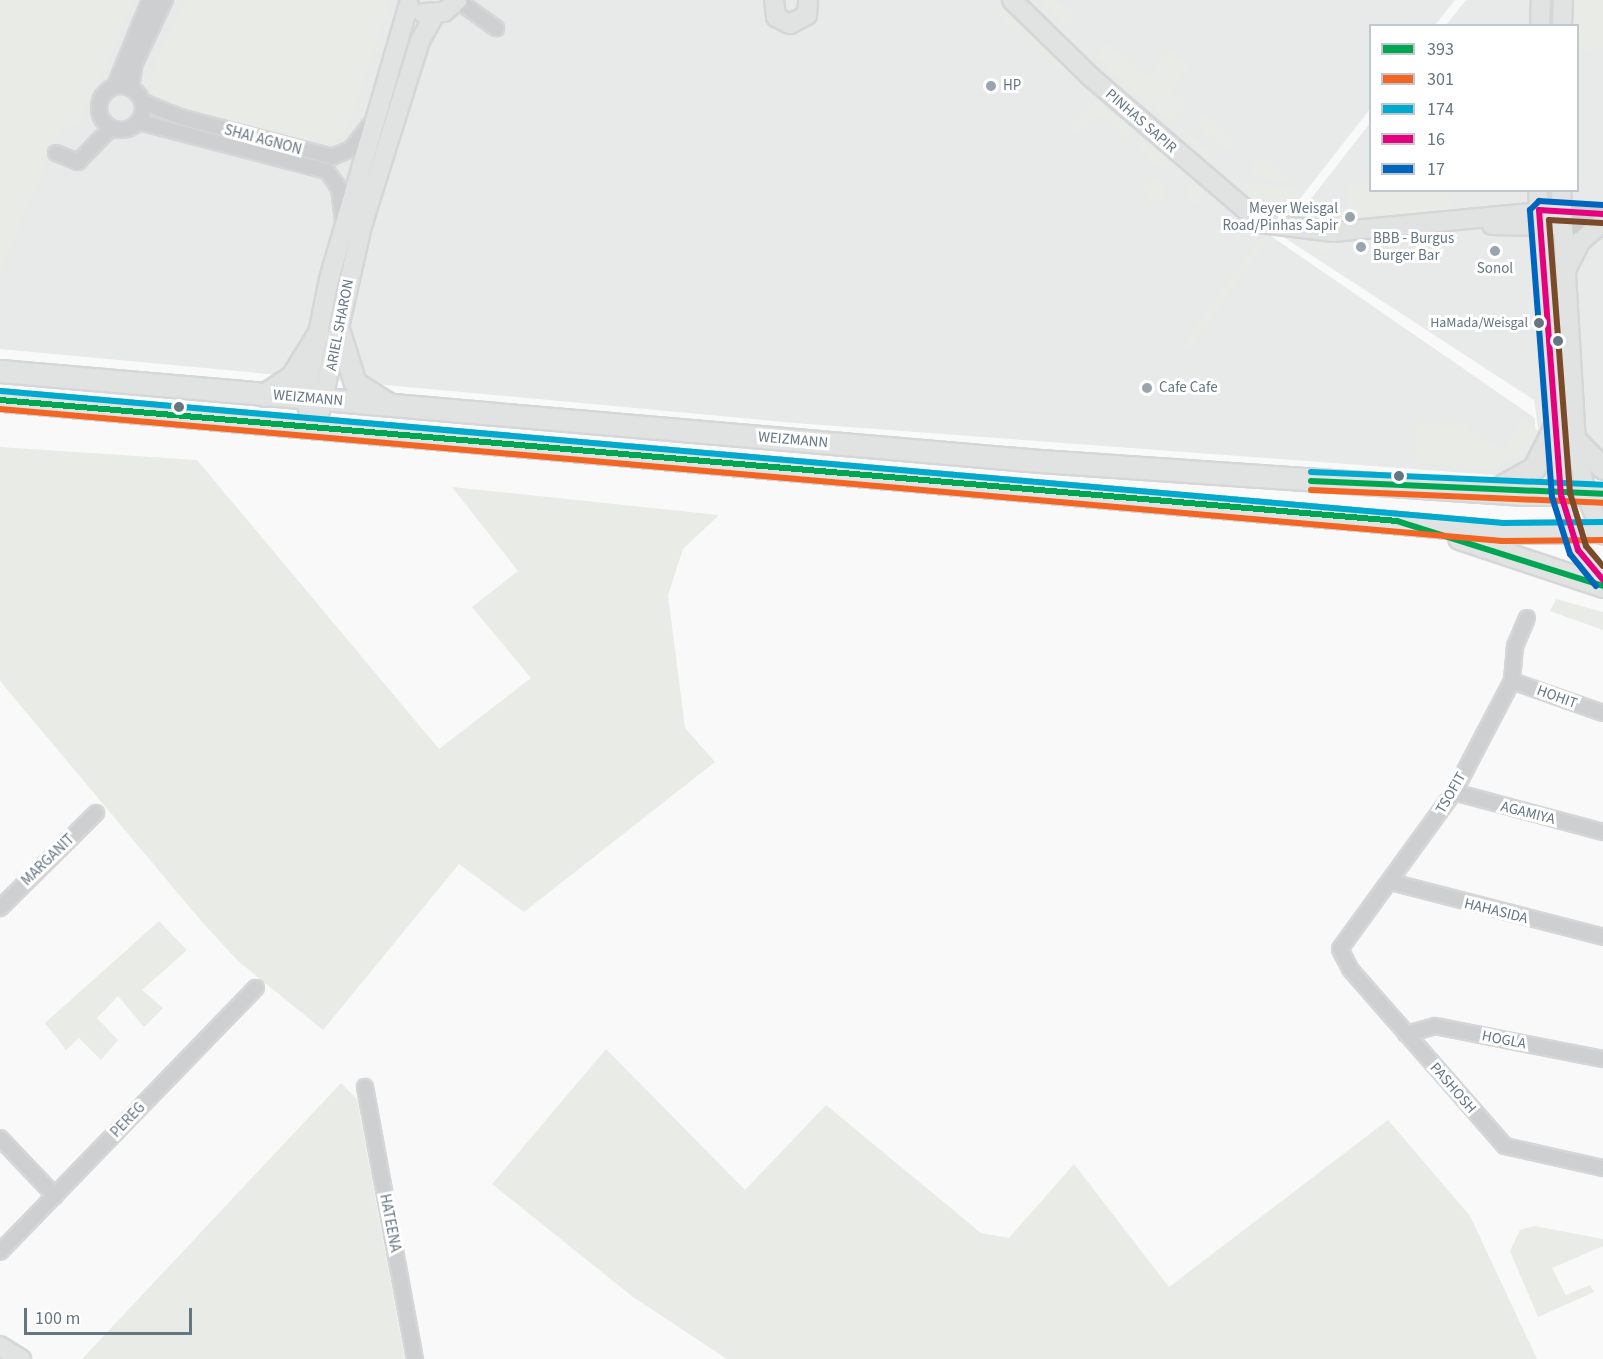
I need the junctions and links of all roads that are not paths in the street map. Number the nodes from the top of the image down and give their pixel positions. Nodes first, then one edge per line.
1 (150, 0) edge
2 (165, 0) edge
3 (774, 0) edge
4 (1012, 0) edge
5 (1541, 0) edge
6 (1563, 0) edge
7 (458, 1) edge
8 (407, 2) edge
9 (812, 3) edge
10 (435, 14) junction
11 (1540, 24) edge
12 (1562, 24) edge
13 (496, 28) dead end
14 (115, 86) junction
15 (131, 87) junction
16 (143, 102) junction
17 (139, 122) junction
18 (372, 122) junction
19 (111, 128) junction
20 (56, 153) dead end
21 (1538, 192) edge
22 (1561, 192) edge
23 (1540, 218) junction
24 (1562, 218) junction
25 (343, 220) junction
26 (1601, 221) edge
27 (1563, 289) junction
28 (339, 332) junction
29 (318, 334) junction
30 (0, 371) edge
31 (264, 394) junction
32 (315, 399) junction
33 (0, 400) edge
34 (393, 406) junction
35 (313, 426) junction
36 (1555, 426) junction
37 (1576, 441) junction
38 (1603, 468) edge
39 (1489, 492) junction
40 (1595, 494) edge
41 (1561, 495) junction
42 (1397, 521) junction
43 (1603, 532) edge
44 (1571, 533) junction
45 (1603, 580) edge
46 (1603, 586) edge
47 (1527, 618) dead end
48 (1512, 681) junction
49 (1603, 713) edge
50 (1454, 792) junction
51 (96, 813) dead end
52 (1603, 832) edge
53 (1391, 882) junction
54 (0, 908) edge
55 (1603, 937) edge
56 (1340, 950) joint
57 (256, 988) dead end
58 (1406, 1034) junction
59 (1603, 1059) edge
60 (365, 1087) dead end
61 (0, 1138) edge
62 (1603, 1168) edge
63 (55, 1196) junction
64 (0, 1252) edge
65 (0, 1346) edge
66 (21, 1359) edge
67 (415, 1359) edge

1 - 14 street
2 - 15 street
3 - 9 street
4 - 23 street, PINHAS SAPIR
5 - 11 street
6 - 12 street
7 - 10 street
7 - 13 street
8 - 10 street
8 - 18 street, ARIEL SHARON
10 - 28 street, ARIEL SHARON
14 - 15 street
14 - 19 street
15 - 16 street
16 - 17 street
16 - 18 street, SHAI AGNON
17 - 19 street
17 - 25 street, SHAI AGNON
18 - 25 street, ARIEL SHARON
19 - 20 street
21 - 23 street
22 - 24 street
23 - 24 street
23 - 36 street
24 - 26 street
24 - 27 street
25 - 29 street, ARIEL SHARON
26 - 27 street
27 - 37 street
28 - 32 street, ARIEL SHARON
28 - 34 main road
29 - 31 main road
29 - 32 street, ARIEL SHARON
30 - 31 main road, WEIZMANN
31 - 32 main road, WEIZMANN
32 - 34 main road, WEIZMANN
32 - 35 street, ARIEL SHARON
33 - 35 main road, WEIZMANN
34 - 39 main road, WEIZMANN
35 - 42 main road, WEIZMANN
36 - 39 main road
36 - 41 street
37 - 38 main road
37 - 40 street
39 - 41 main road, WEIZMANN
40 - 41 main road, WEIZMANN
40 - 43 street
41 - 44 street
42 - 44 main road, WEIZMANN
42 - 46 main road
43 - 44 main road, WEIZMANN
44 - 45 street
47 - 48 street, TSOFIT
48 - 49 street, HOHIT
48 - 50 street, TSOFIT
50 - 52 street, AGAMIYA
50 - 53 street, TSOFIT
51 - 54 street, MARGANIT
53 - 55 street, HAHASIDA
53 - 56 street, TSOFIT
56 - 58 street, PASHOSH
57 - 63 street, PEREG
58 - 59 street, HOGLA
58 - 62 street, PASHOSH
60 - 67 street, HATEENA
61 - 63 street
63 - 64 street, PEREG
65 - 66 street

